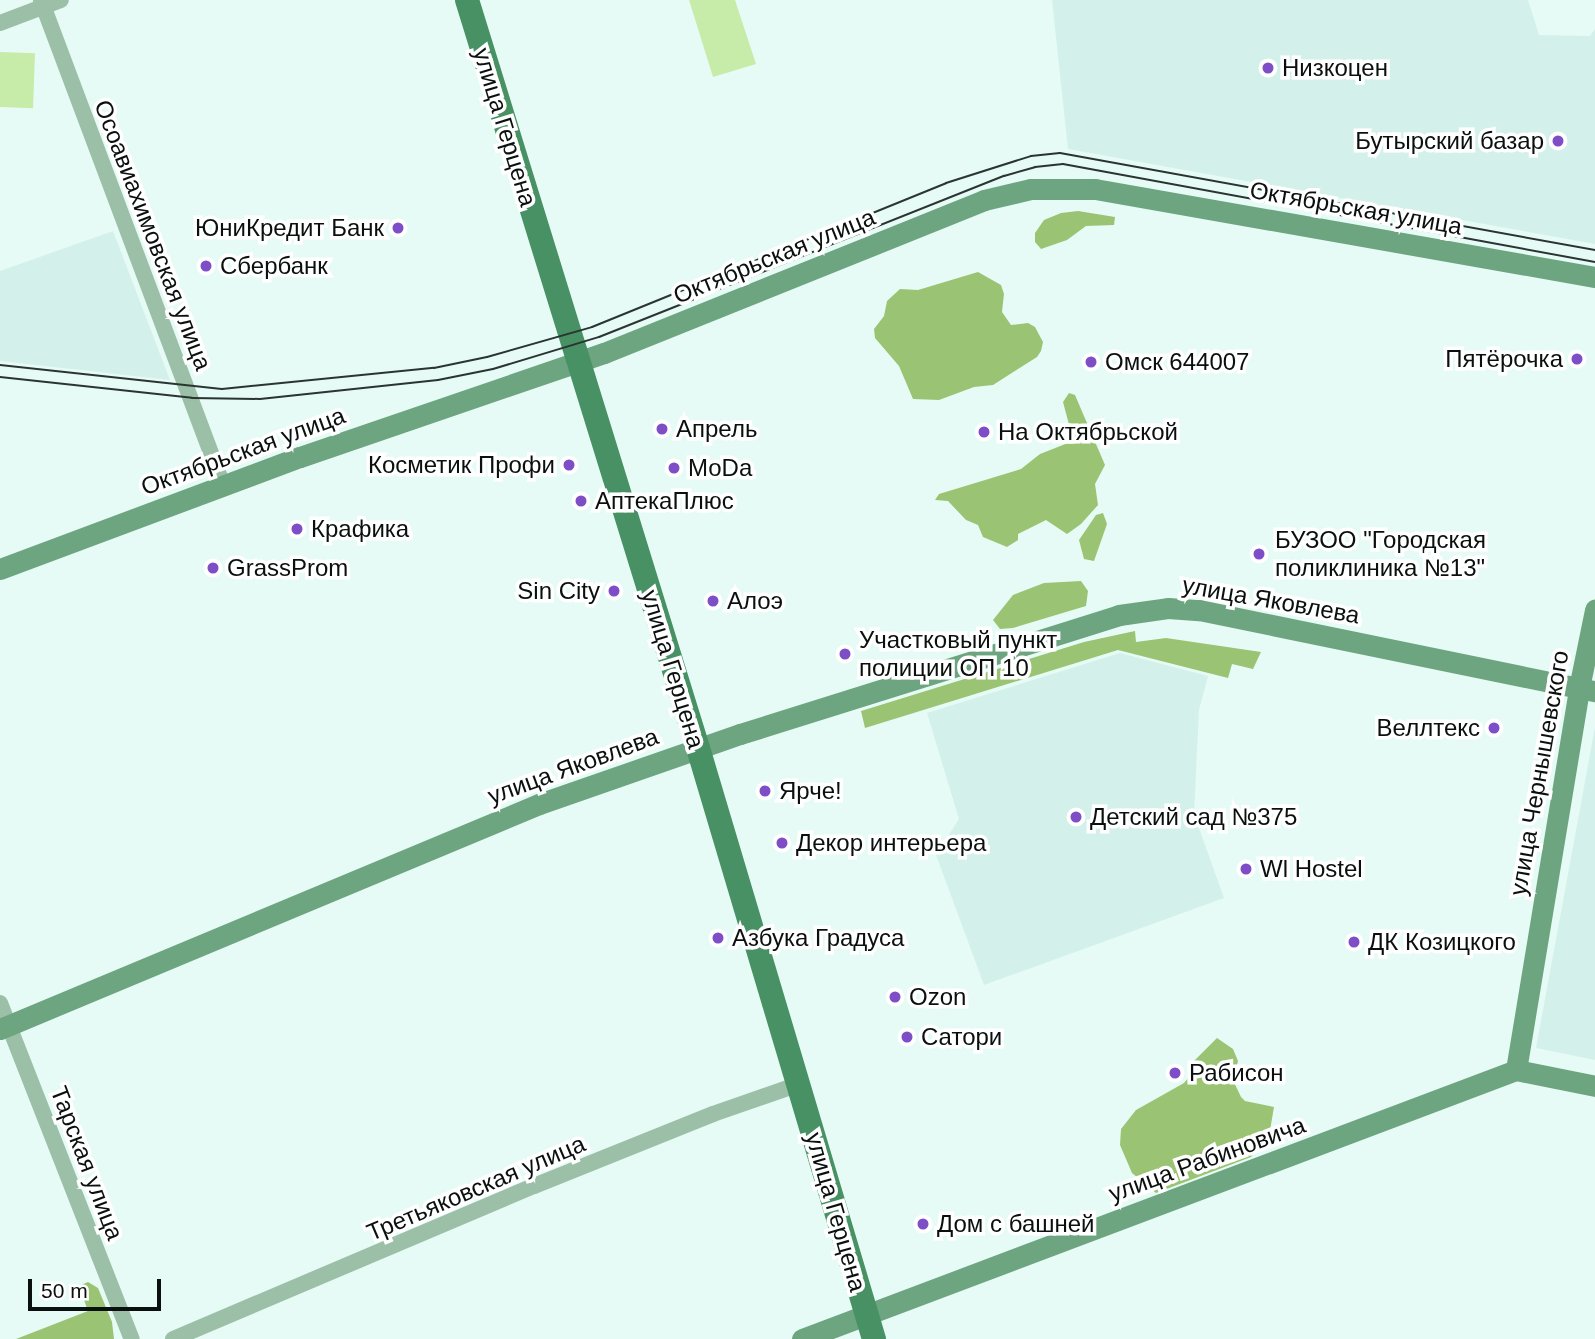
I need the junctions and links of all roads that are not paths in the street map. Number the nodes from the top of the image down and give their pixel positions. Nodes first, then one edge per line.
1 (61, 0) edge
2 (467, 0) edge
3 (42, 4) edge
4 (0, 23) edge
5 (1595, 277) edge
6 (578, 362) junction
7 (223, 485) junction
8 (0, 569) edge
9 (1595, 610) edge
10 (1587, 690) edge
11 (698, 748) junction
12 (0, 1003) edge
13 (4, 1027) edge
14 (1516, 1070) junction
15 (799, 1084) junction
16 (1595, 1086) edge
17 (867, 1314) junction
18 (205, 1333) edge
19 (132, 1339) edge
20 (173, 1339) edge
21 (802, 1339) edge
22 (874, 1339) edge

1 - 3 street
2 - 6 main road, улица Герцена
3 - 4 street
3 - 7 street, Осоавиахимовская улица
5 - 6 street, Октябрьская улица
6 - 7 street, Октябрьская улица
6 - 11 main road, улица Герцена
7 - 8 street, Октябрьская улица
9 - 10 street, улица Чернышевского
10 - 11 street, улица Яковлева
10 - 14 street, улица Чернышевского
11 - 13 street, улица Яковлева
11 - 15 main road, улица Герцена
12 - 13 street, Тарская улица
13 - 19 street, Тарская улица
14 - 16 street
14 - 17 street, улица Рабиновича
15 - 17 main road, улица Герцена
15 - 18 street, Третьяковская улица
17 - 21 street, улица Рабиновича
17 - 22 main road, улица Герцена
18 - 20 street, Третьяковская улица

